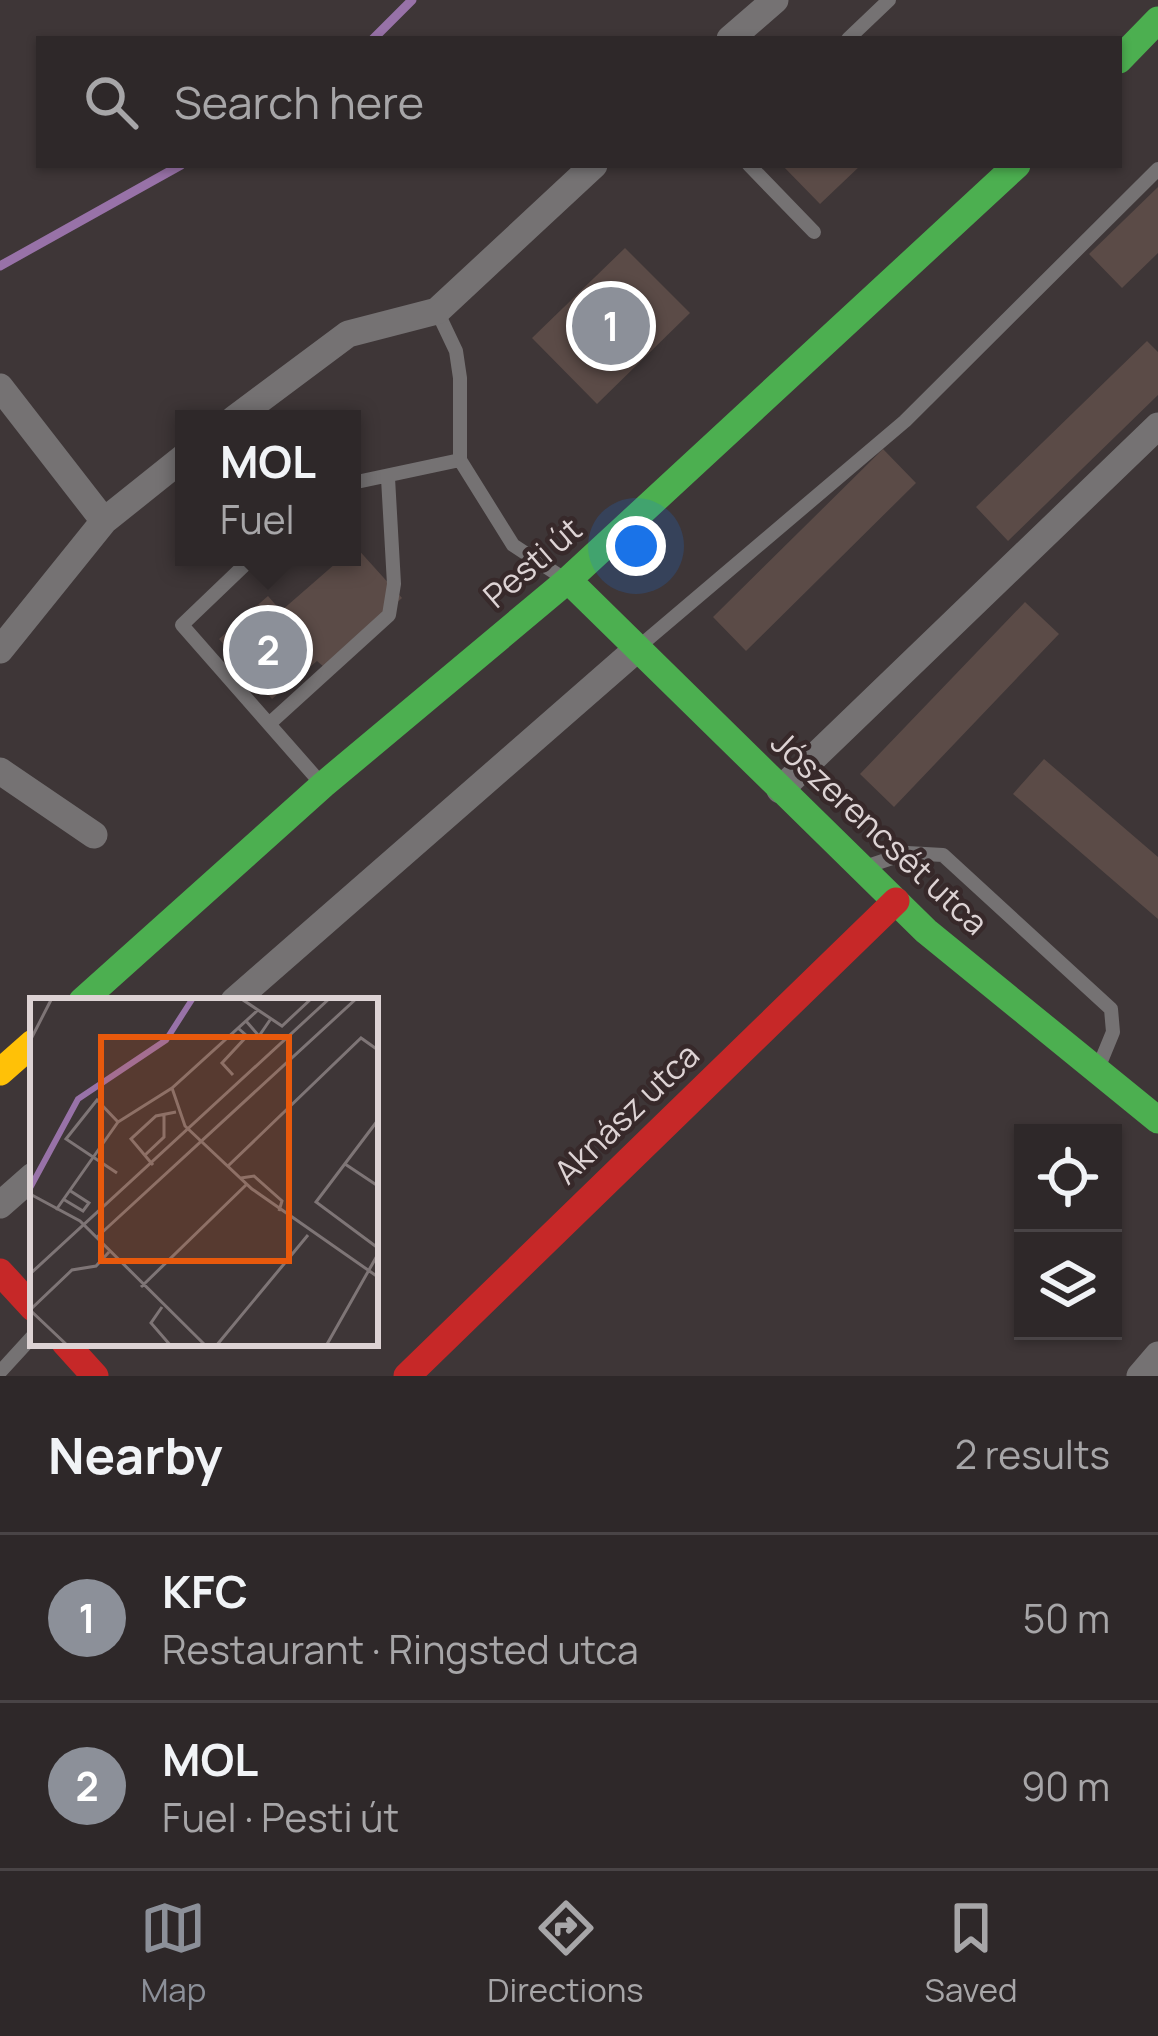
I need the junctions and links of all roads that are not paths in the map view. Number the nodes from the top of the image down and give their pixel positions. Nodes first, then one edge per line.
1 (775, 0) edge
2 (889, 0) edge
3 (1158, 20) edge
4 (733, 36) edge
5 (851, 36) edge
6 (1122, 57) edge
7 (591, 168) edge
8 (752, 168) edge
9 (1014, 168) edge
10 (1158, 169) edge
11 (814, 232) dead end
12 (437, 311) junction
13 (0, 387) edge
14 (246, 410) edge
15 (1158, 427) edge
16 (460, 460) junction
17 (175, 464) edge
18 (388, 478) junction
19 (361, 482) edge
20 (104, 521) junction
21 (244, 566) edge
22 (568, 580) junction
23 (637, 649) junction
24 (0, 650) edge
25 (269, 724) junction
26 (0, 771) edge
27 (323, 785) junction
28 (780, 790) junction
29 (94, 835) dead end
30 (861, 868) junction
31 (896, 901) junction
32 (85, 998) edge
33 (237, 998) edge
34 (30, 1046) edge
35 (1097, 1070) junction
36 (0, 1072) edge
37 (1158, 1120) edge
38 (30, 1179) edge
39 (0, 1205) edge
40 (0, 1272) edge
41 (30, 1305) edge
42 (30, 1339) edge
43 (68, 1346) edge
44 (1158, 1355) edge
45 (0, 1372) edge
46 (95, 1376) edge
47 (406, 1376) edge
48 (1140, 1376) edge

1 - 4 street
2 - 5 lane
3 - 6 street
7 - 12 street
8 - 11 lane
9 - 22 street, Pesti út
10 - 23 lane
12 - 14 street
12 - 16 lane
13 - 20 street
15 - 28 street
16 - 18 lane
16 - 22 lane
17 - 20 street
18 - 19 lane
18 - 25 lane
20 - 24 street
21 - 25 lane
22 - 23 street, Jószerencsét utca
22 - 27 street, Pesti út
23 - 28 street, Jószerencsét utca
23 - 33 street
25 - 27 lane
26 - 29 street
27 - 32 street, Pesti út
28 - 30 street, Jószerencsét utca
30 - 31 street, Jószerencsét utca
30 - 35 lane
31 - 35 street, Jószerencsét utca
31 - 47 street, Aknász utca
34 - 36 street
35 - 37 street, Jószerencsét utca
38 - 39 street
40 - 41 street
42 - 45 lane
43 - 46 street
44 - 48 street

